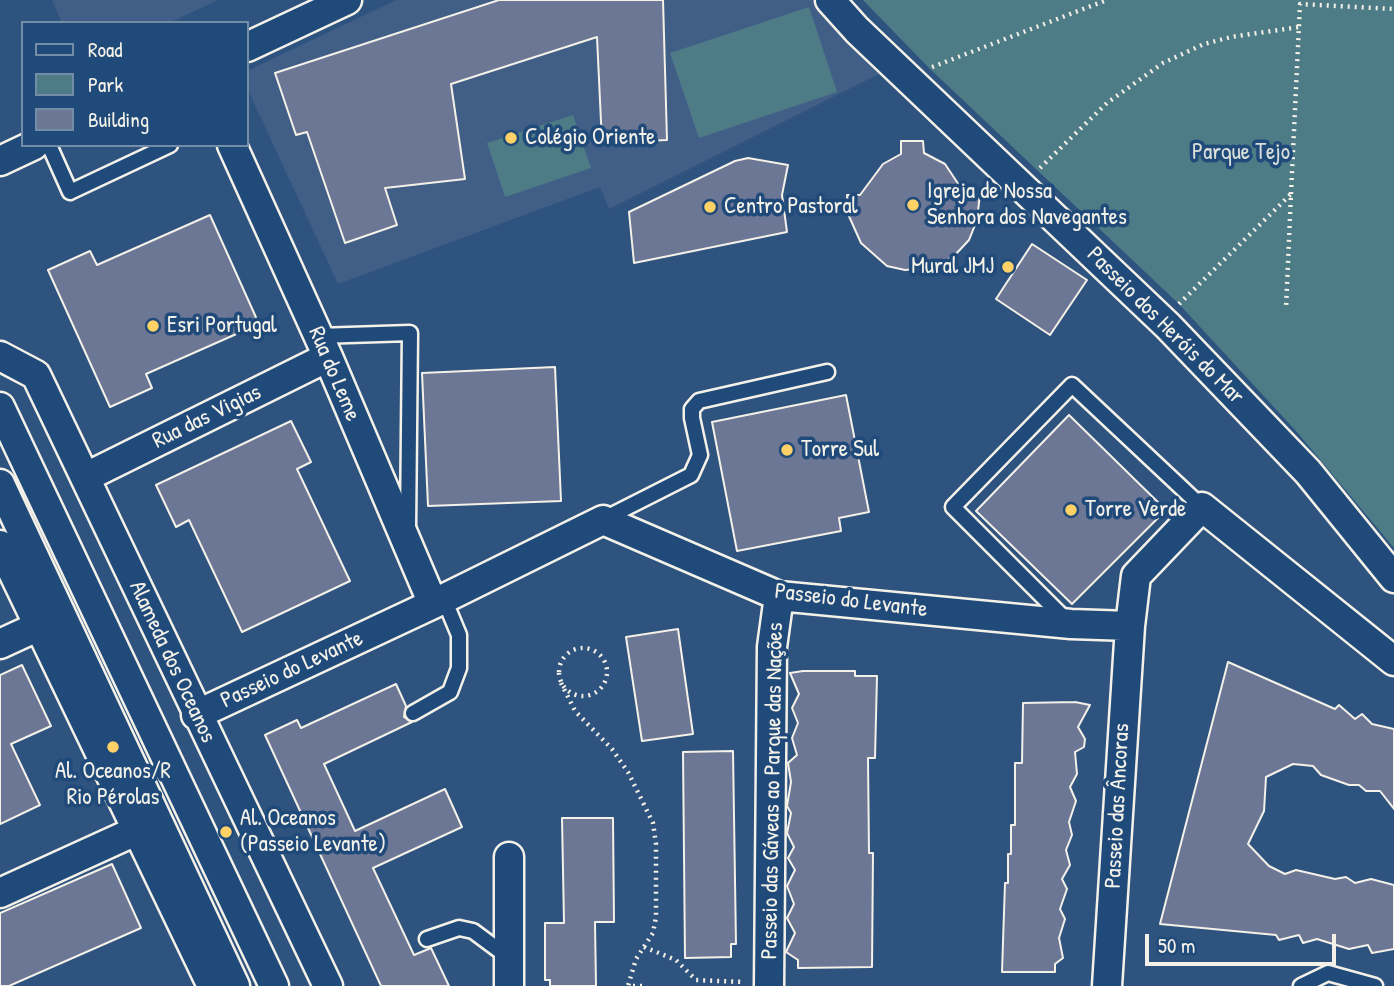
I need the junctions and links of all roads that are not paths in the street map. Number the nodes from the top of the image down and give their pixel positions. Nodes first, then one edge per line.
1 (347, 0) edge
2 (830, 0) edge
3 (248, 47) edge
4 (30, 147) edge
5 (50, 147) edge
6 (166, 147) edge
7 (233, 147) edge
8 (0, 161) edge
9 (323, 346) junction
10 (0, 356) edge
11 (827, 372) dead end
12 (0, 407) edge
13 (86, 477) junction
14 (0, 484) edge
15 (1202, 507) junction
16 (603, 520) junction
17 (0, 545) edge
18 (408, 550) junction
19 (1394, 578) edge
20 (779, 596) junction
21 (438, 602) junction
22 (1071, 624) junction
23 (39, 625) junction
24 (1130, 625) junction
25 (0, 644) edge
26 (1394, 662) edge
27 (412, 713) dead end
28 (196, 715) junction
29 (138, 831) junction
30 (509, 858) dead end
31 (0, 893) edge
32 (427, 939) dead end
33 (509, 958) junction
34 (769, 984) edge
35 (212, 986) edge
36 (235, 986) edge
37 (274, 986) edge
38 (328, 986) edge
39 (509, 986) edge
40 (1107, 986) edge
41 (1301, 986) edge
42 (1375, 986) edge

1 - 3 street
2 - 19 street, Passeio dos Heróis do Mar
4 - 8 street
5 - 6 lane
7 - 9 street, Rua do Leme
9 - 13 street, Rua das Vigias
9 - 18 street, Rua do Leme
9 - 18 lane
10 - 13 street, Alameda dos Oceanos
11 - 16 lane
12 - 37 street, Alameda dos Oceanos
13 - 28 street, Alameda dos Oceanos
14 - 36 street
15 - 22 lane
15 - 24 street
15 - 26 street
16 - 20 street, Passeio do Levante
16 - 21 street, Passeio do Levante
17 - 23 street
18 - 21 street, Rua do Leme
20 - 22 street, Passeio do Levante
20 - 34 street, Passeio das Gáveas ao Parque das Nações
21 - 27 lane
21 - 28 street, Passeio do Levante
22 - 24 street, Passeio do Levante
23 - 25 street
23 - 29 street
24 - 40 street, Passeio das Âncoras
28 - 38 street, Alameda dos Oceanos
29 - 31 street
29 - 35 street
30 - 33 street
32 - 33 lane
33 - 39 street
41 - 42 lane

